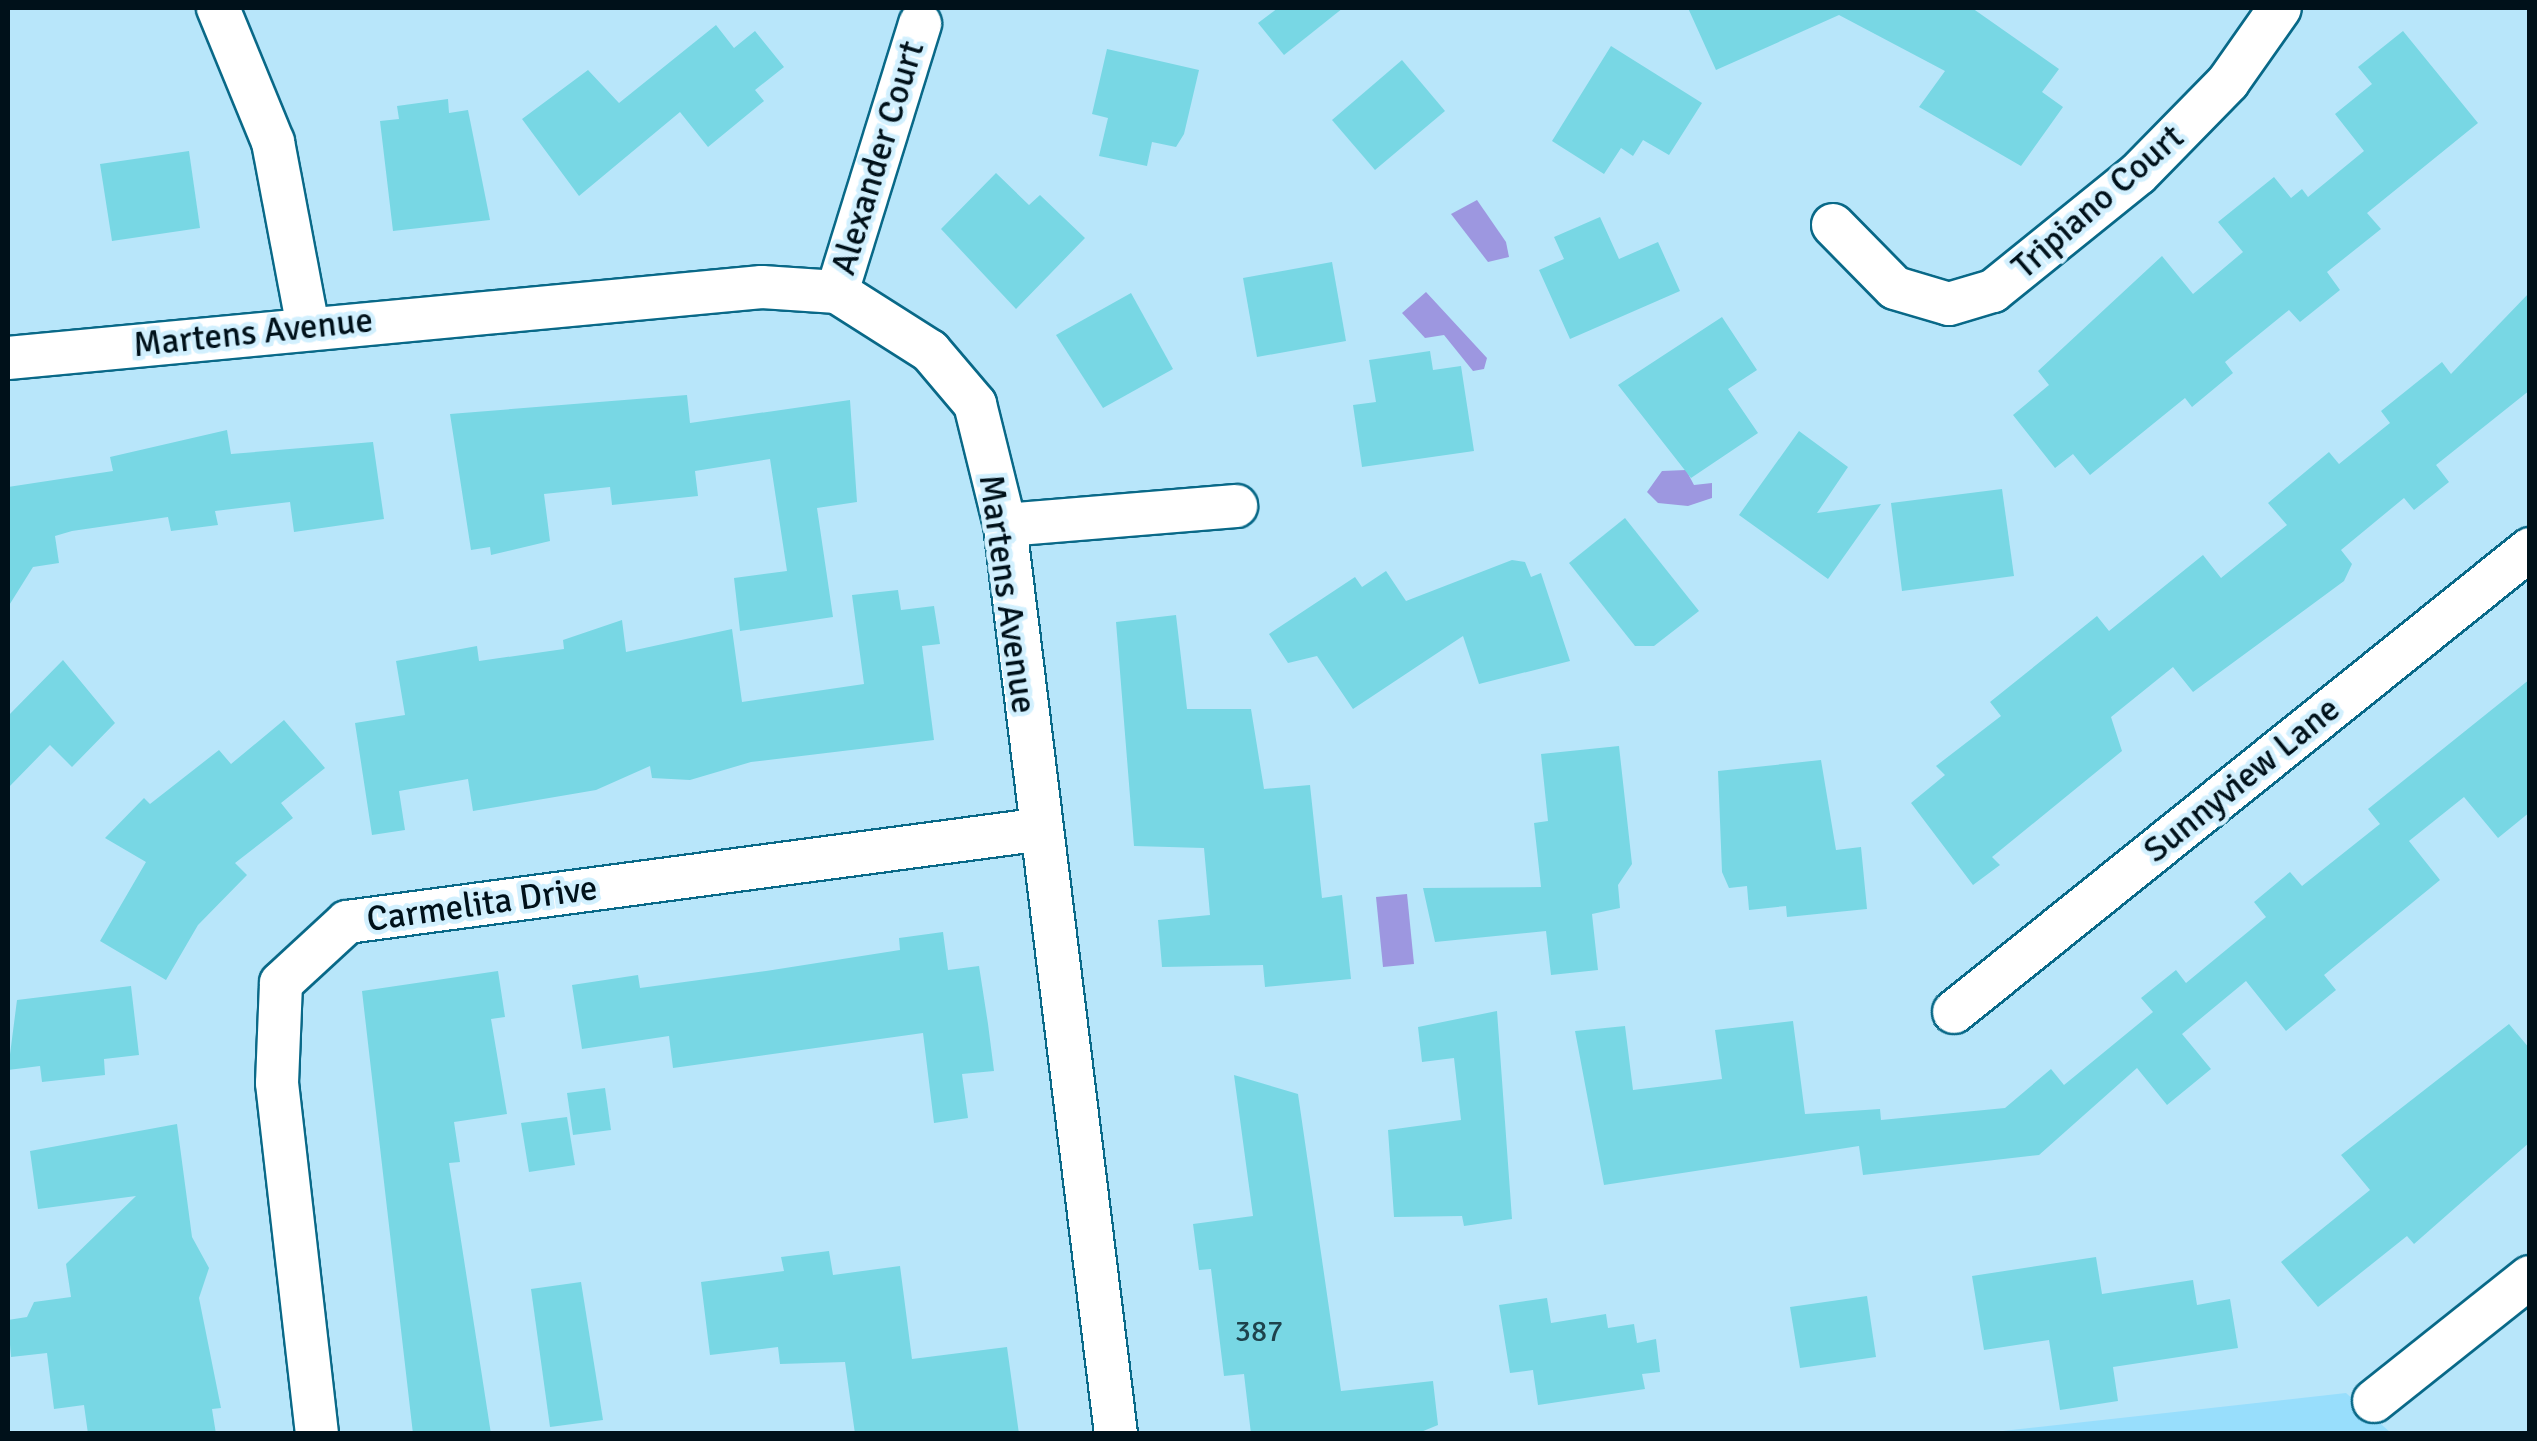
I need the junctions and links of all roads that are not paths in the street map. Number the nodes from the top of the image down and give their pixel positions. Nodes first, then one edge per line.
1 (218, 8) edge
2 (2280, 8) edge
3 (920, 24) dead end
4 (1833, 225) dead end
5 (836, 292) junction
6 (308, 327) junction
7 (8, 358) edge
8 (1236, 506) dead end
9 (1005, 525) junction
10 (2530, 549) edge
11 (1036, 830) junction
12 (1954, 1012) dead end
13 (2530, 1277) edge
14 (2374, 1401) dead end
15 (316, 1434) edge
16 (1116, 1434) edge

1 - 6 street
2 - 4 street, Tripiano Court
3 - 5 street, Alexander Court
5 - 6 street, Martens Avenue
5 - 9 street, Martens Avenue
6 - 7 street, Martens Avenue
8 - 9 street
9 - 11 street, Martens Avenue
10 - 12 street, Sunnyview Lane
11 - 15 street, Carmelita Drive
11 - 16 street, Martens Avenue
13 - 14 street

